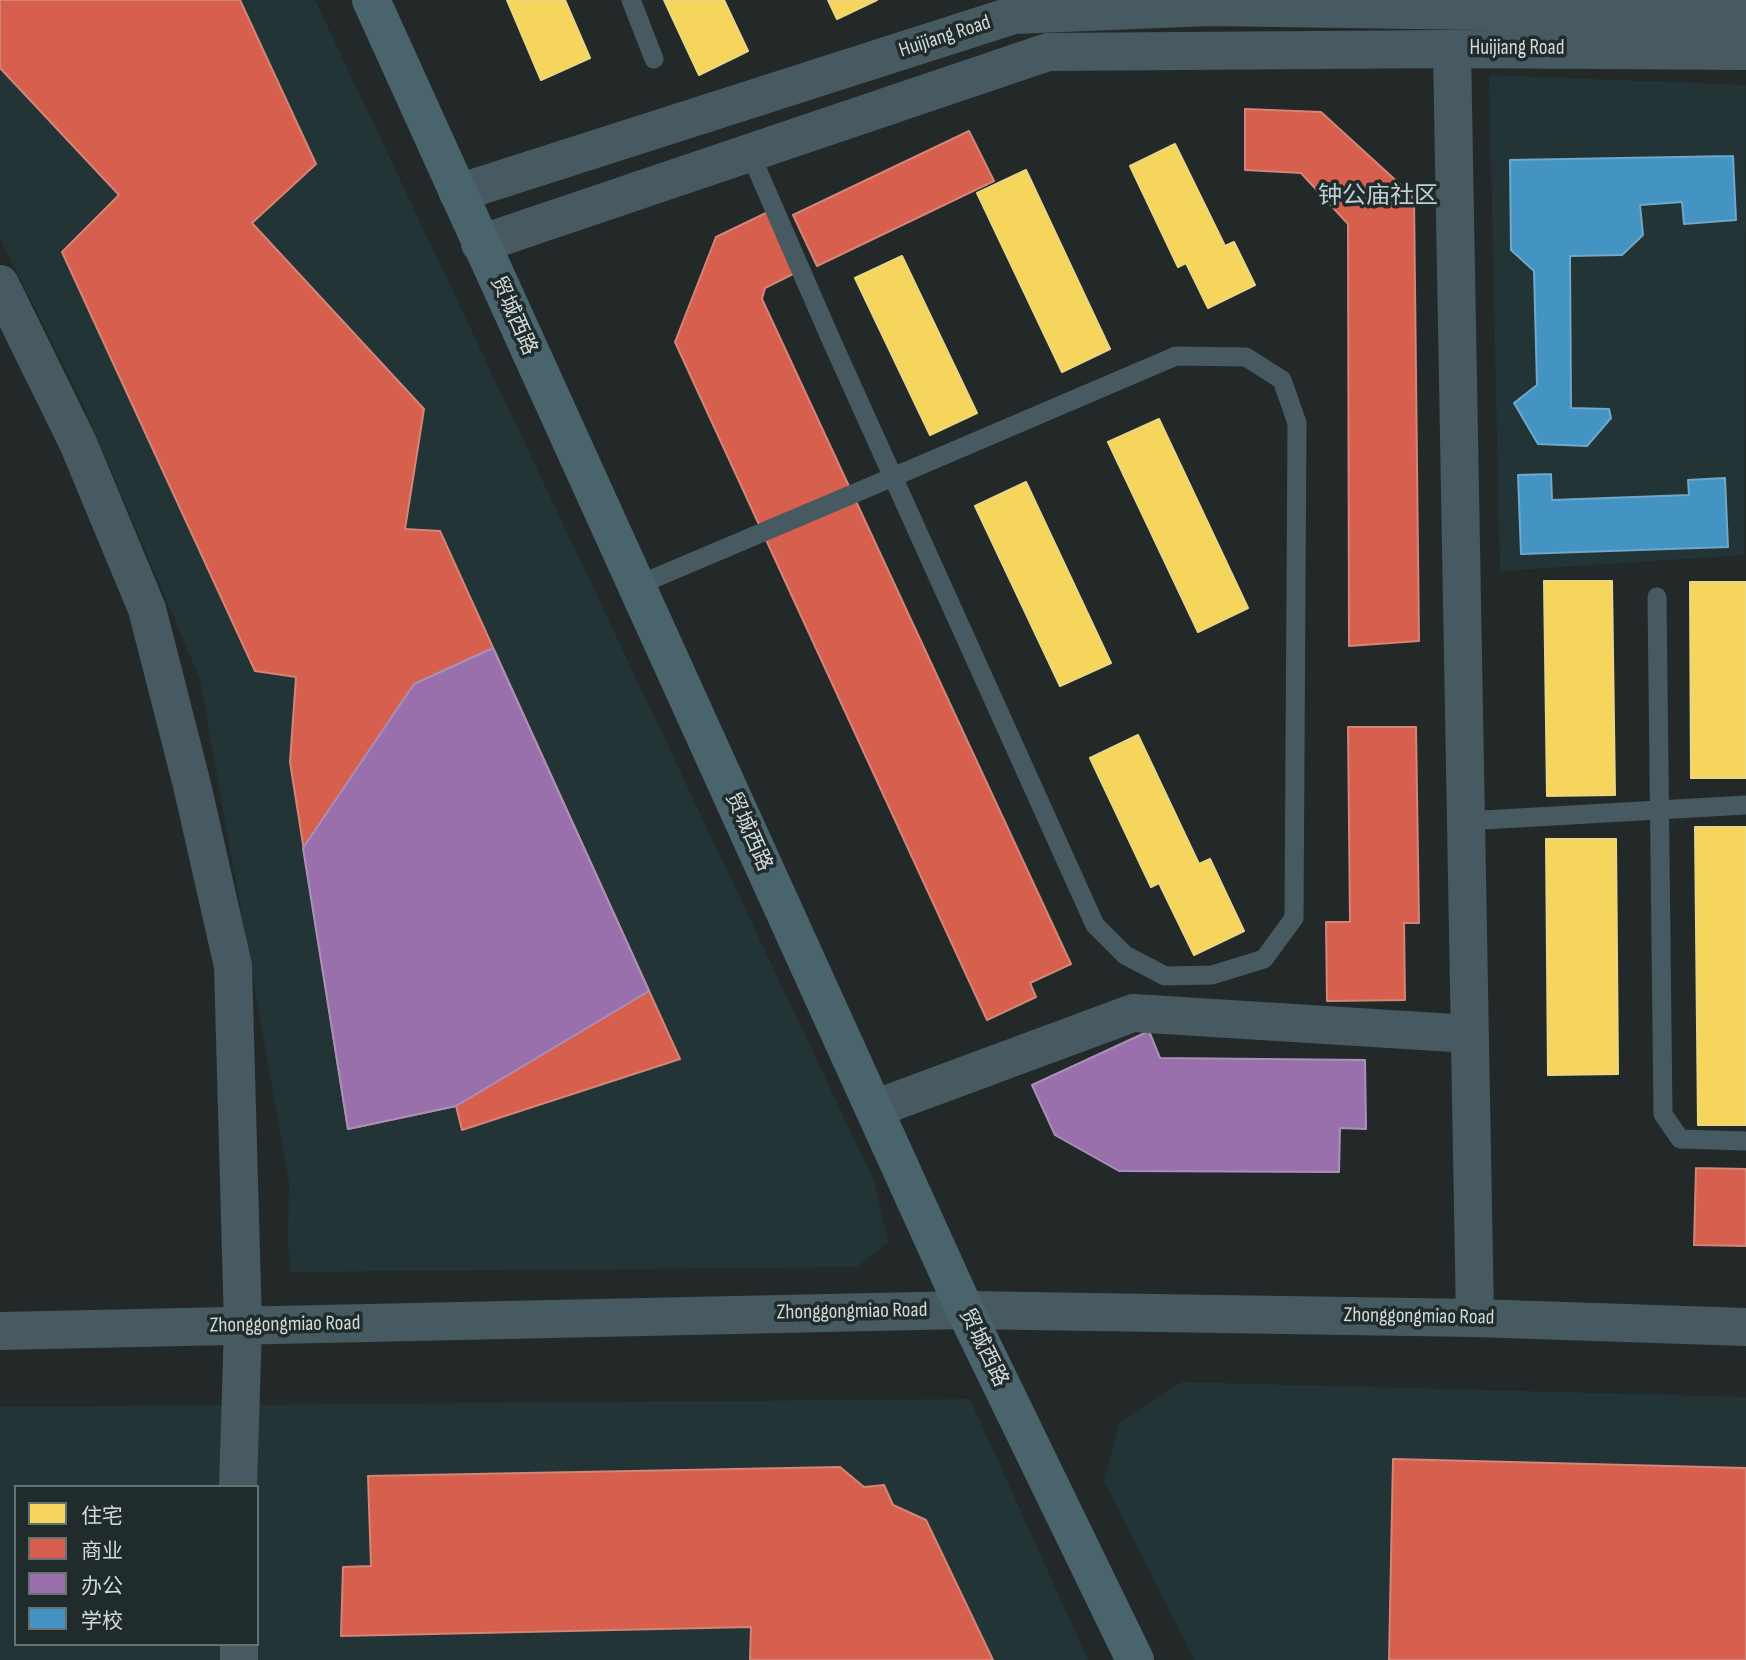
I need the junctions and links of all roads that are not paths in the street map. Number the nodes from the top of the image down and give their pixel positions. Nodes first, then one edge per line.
1 (371, 0) edge
2 (631, 0) edge
3 (1746, 15) edge
4 (1452, 50) junction
5 (1746, 51) edge
6 (654, 59) dead end
7 (750, 153) junction
8 (458, 193) junction
9 (480, 244) junction
10 (0, 284) edge
11 (893, 477) junction
12 (636, 586) junction
13 (1657, 597) dead end
14 (1746, 805) edge
15 (1658, 810) junction
16 (1466, 821) junction
17 (1470, 1034) junction
18 (874, 1109) junction
19 (1746, 1141) edge
20 (965, 1310) junction
21 (1475, 1318) junction
22 (243, 1326) junction
23 (1746, 1328) edge
24 (0, 1331) edge
25 (238, 1485) edge
26 (1135, 1660) edge

1 - 8 main road, 贸城西路
2 - 6 lane
3 - 8 street, Huijiang Road
4 - 5 street, Huijiang Road
4 - 7 street, Huijiang Road
4 - 16 street
7 - 9 street, Huijiang Road
7 - 11 lane
8 - 9 main road, 贸城西路
9 - 12 main road, 贸城西路
10 - 22 street
11 - 11 lane
11 - 12 lane
12 - 18 main road, 贸城西路
13 - 15 lane
14 - 15 lane
15 - 16 lane
15 - 19 lane
16 - 17 street
17 - 18 street
17 - 21 street
18 - 20 main road, 贸城西路
20 - 21 street, Zhonggongmiao Road
20 - 22 street, Zhonggongmiao Road
20 - 26 main road, 贸城西路
21 - 23 street, Zhonggongmiao Road
22 - 24 street, Zhonggongmiao Road
22 - 25 street

